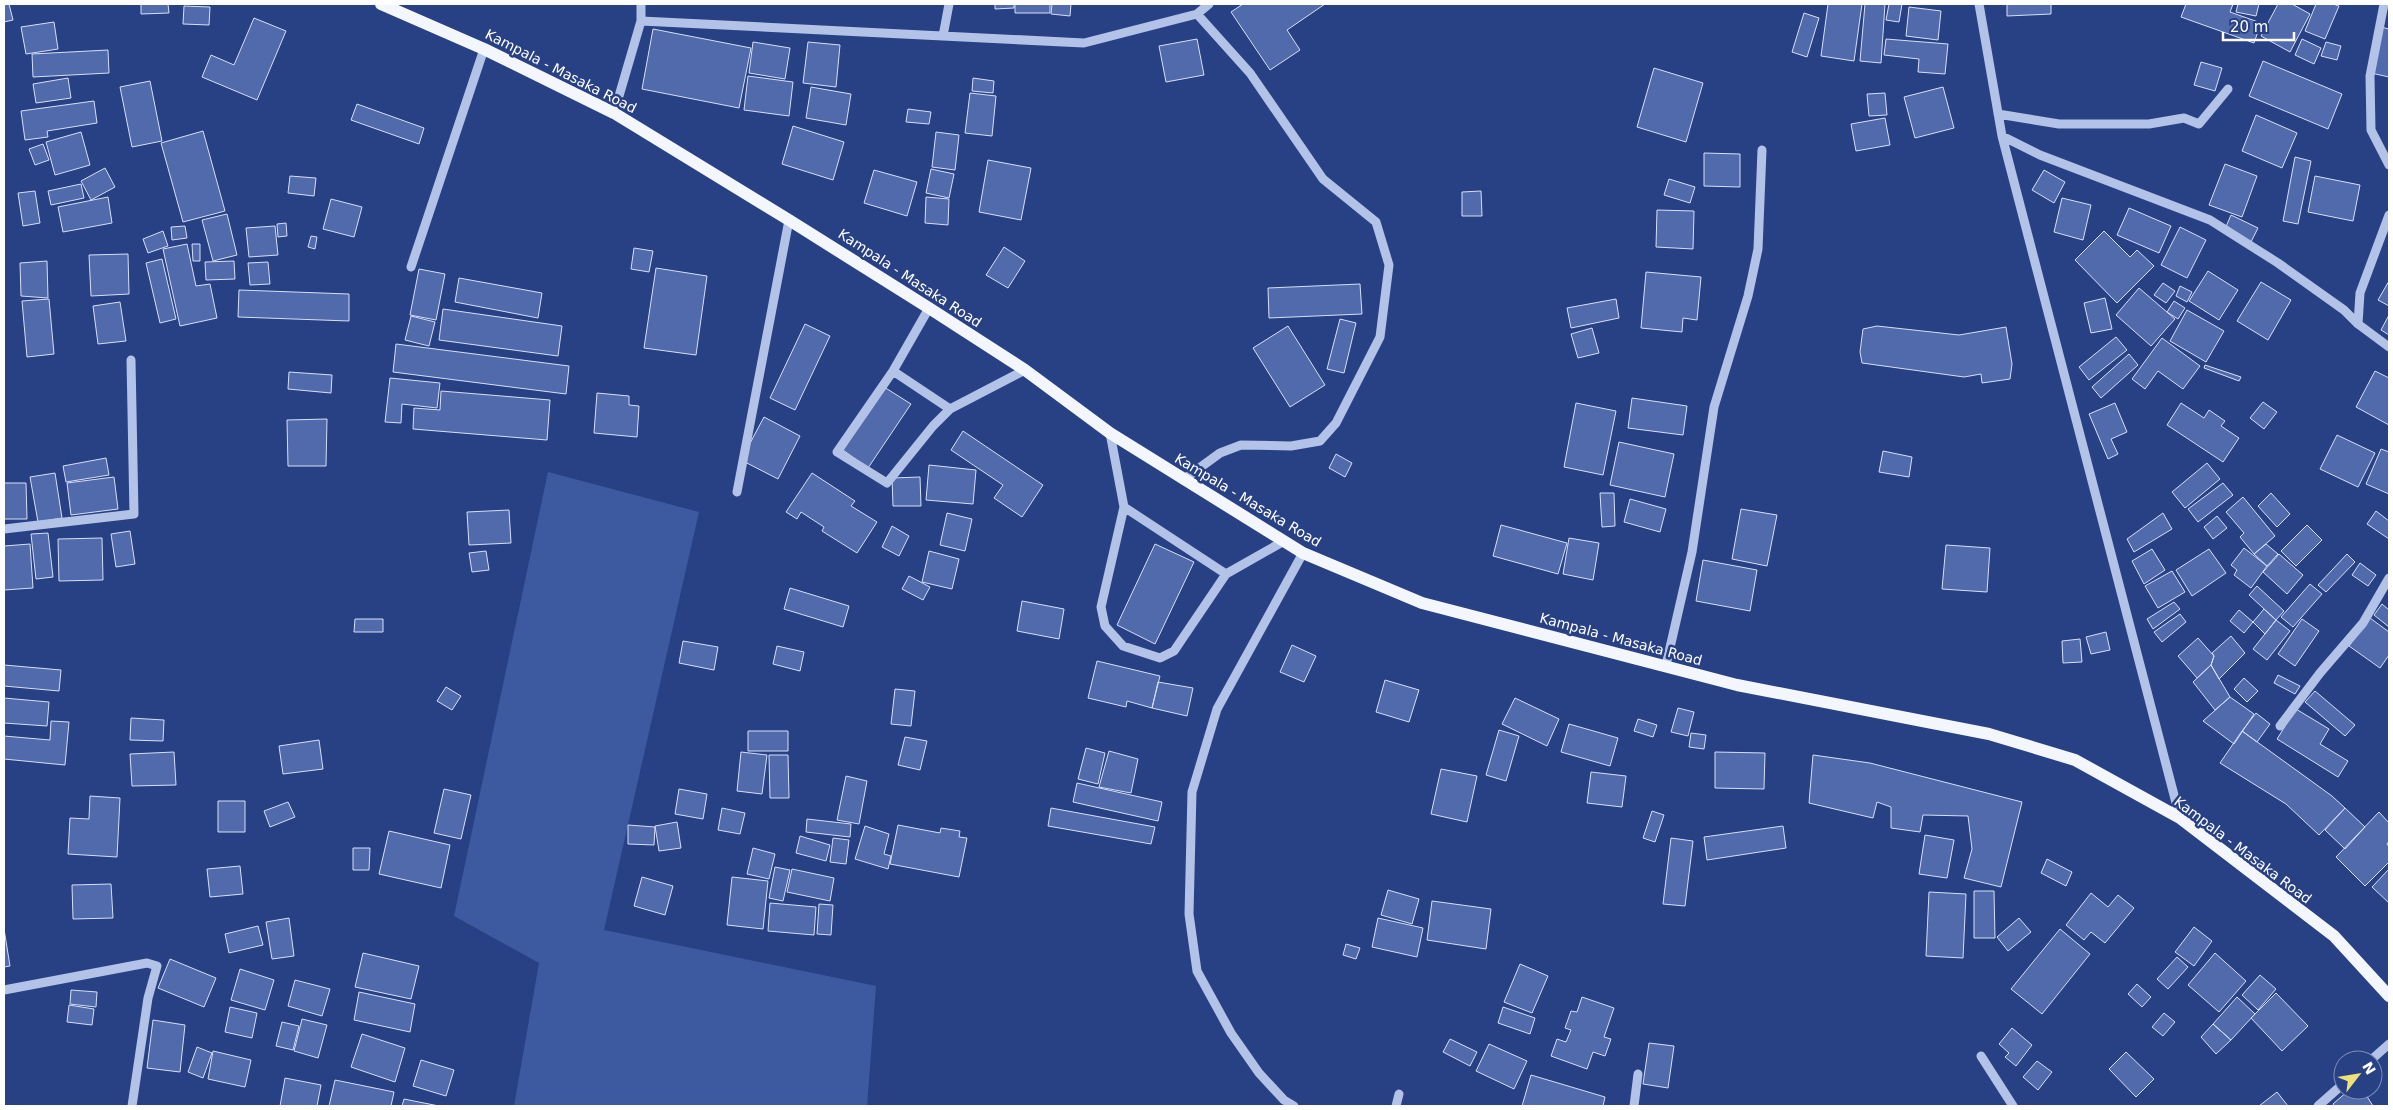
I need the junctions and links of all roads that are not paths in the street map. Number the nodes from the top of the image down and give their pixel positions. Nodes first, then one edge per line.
1 (381, 4) edge
2 (640, 4) edge
3 (949, 4) edge
4 (1209, 4) edge
5 (1979, 4) edge
6 (2384, 4) edge
7 (1196, 14) junction
8 (642, 21) junction
9 (943, 36) junction
10 (484, 49) junction
11 (2228, 88) dead end
12 (614, 113) junction
13 (1998, 114) junction
14 (2002, 136) junction
15 (1762, 150) dead end
16 (2389, 165) edge
17 (2389, 215) edge
18 (790, 220) junction
19 (411, 267) dead end
20 (930, 308) junction
21 (2358, 324) junction
22 (2389, 347) edge
23 (131, 360) dead end
24 (1025, 370) junction
25 (892, 372) junction
26 (950, 409) junction
27 (1110, 433) junction
28 (1183, 480) junction
29 (737, 492) dead end
30 (1124, 506) junction
31 (4, 529) edge
32 (1284, 541) junction
33 (1303, 553) junction
34 (1226, 574) junction
35 (2389, 578) edge
36 (1666, 665) junction
37 (2280, 726) dead end
38 (2180, 818) junction
39 (4, 990) edge
40 (2389, 996) edge
41 (1981, 1056) dead end
42 (1638, 1074) dead end
43 (2333, 1093) edge
44 (1399, 1094) dead end
45 (132, 1106) edge
46 (1294, 1106) edge
47 (1396, 1106) edge
48 (1634, 1106) edge
49 (2013, 1106) edge
50 (2318, 1106) edge

1 - 10 main road, Kampala - Masaka Road
2 - 8 street
3 - 9 street
4 - 7 street
5 - 13 street
6 - 16 street
7 - 9 street
7 - 28 street
8 - 9 street
8 - 12 street
10 - 12 main road, Kampala - Masaka Road
10 - 19 street
11 - 13 street
12 - 18 main road, Kampala - Masaka Road
13 - 14 street
14 - 21 street
14 - 38 street
15 - 36 street
17 - 21 street
18 - 20 main road, Kampala - Masaka Road
18 - 29 street
20 - 24 main road, Kampala - Masaka Road
20 - 25 street
21 - 22 street
23 - 31 street
24 - 26 street
24 - 27 main road, Kampala - Masaka Road
25 - 26 street
25 - 26 street
27 - 28 main road, Kampala - Masaka Road
27 - 30 street
28 - 32 main road, Kampala - Masaka Road
30 - 34 street
30 - 34 street
32 - 33 main road, Kampala - Masaka Road
32 - 34 street
33 - 36 main road, Kampala - Masaka Road
33 - 46 street
35 - 37 street
36 - 38 main road, Kampala - Masaka Road
38 - 40 main road, Kampala - Masaka Road
39 - 45 street
41 - 49 street
42 - 48 street
43 - 50 street
44 - 47 street

